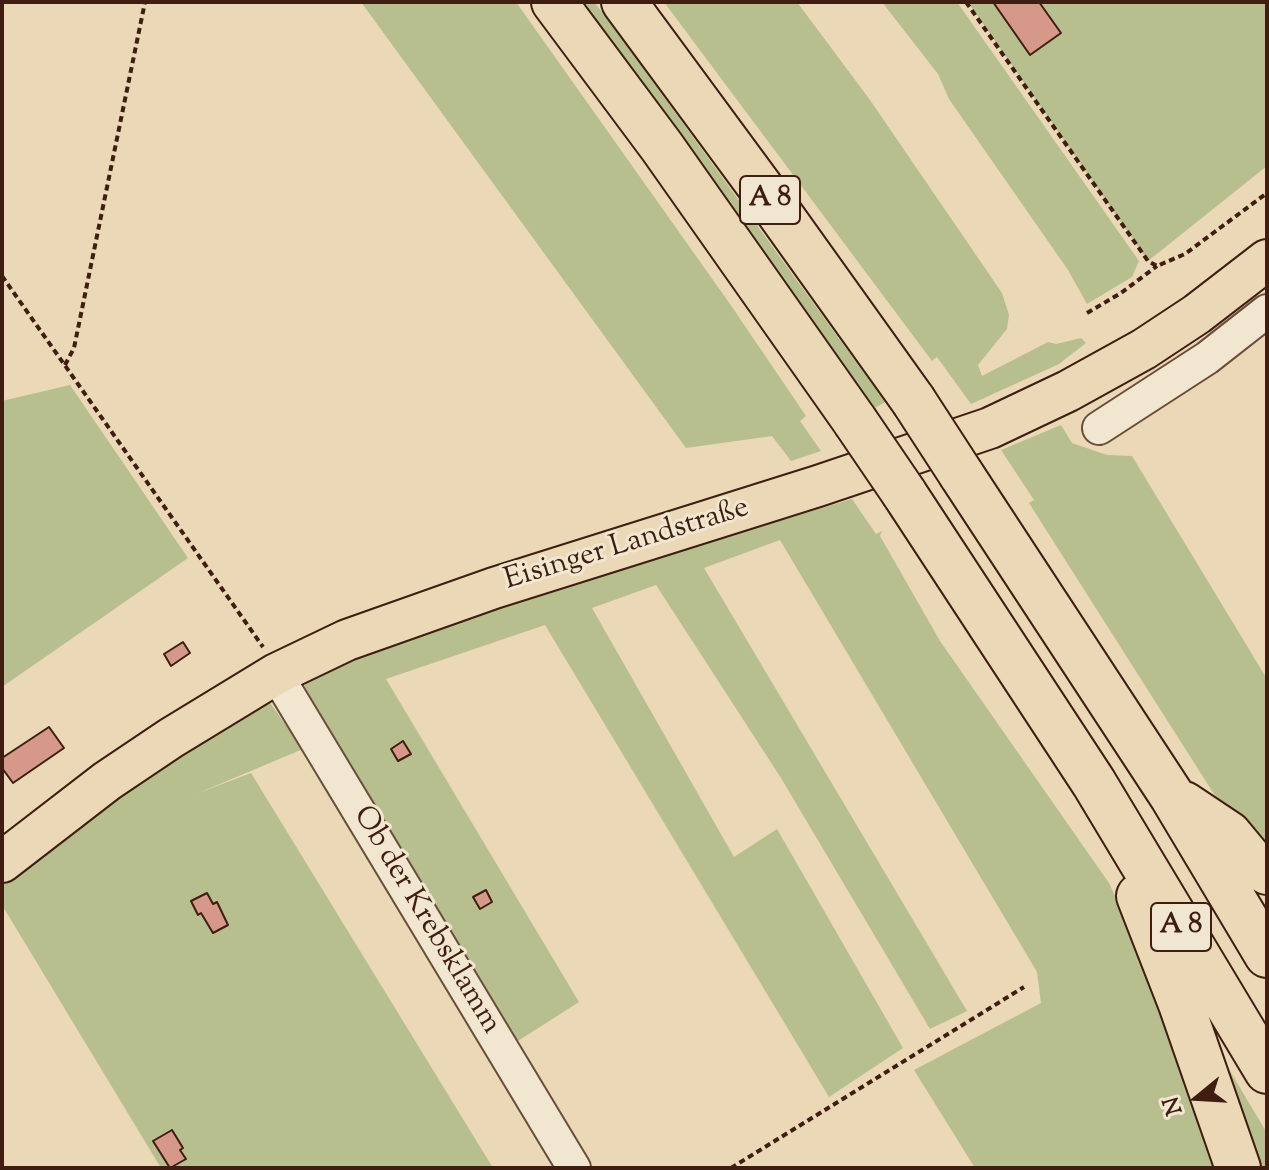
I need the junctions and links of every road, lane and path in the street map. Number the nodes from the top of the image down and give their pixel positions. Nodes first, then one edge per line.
1 (145, 2) edge
2 (554, 2) edge
3 (624, 2) edge
4 (966, 2) edge
5 (1267, 193) edge
6 (1267, 260) edge
7 (1157, 266) junction
8 (2, 276) edge
9 (1267, 311) edge
10 (1087, 313) dead end
11 (65, 365) junction
12 (1099, 428) dead end
13 (276, 674) junction
14 (1094, 783) junction
15 (1172, 796) junction
16 (2, 862) edge
17 (1267, 872) edge
18 (1267, 955) edge
19 (1024, 987) dead end
20 (1267, 1071) edge
21 (574, 1168) edge
22 (731, 1168) edge
23 (1238, 1168) edge

1 - 11 path
2 - 14 highway, A 8, bridge
3 - 15 highway, A 8, bridge
4 - 7 path
5 - 7 path
6 - 13 main road, Eisinger Landstraße
7 - 10 path
8 - 11 path
9 - 12 lane
11 - 13 path
13 - 16 main road, Eisinger Landstraße
13 - 21 lane, Ob der Krebsklamm
14 - 20 highway, A 8
14 - 23 highway
15 - 17 highway
15 - 18 highway, A 8
19 - 22 path

